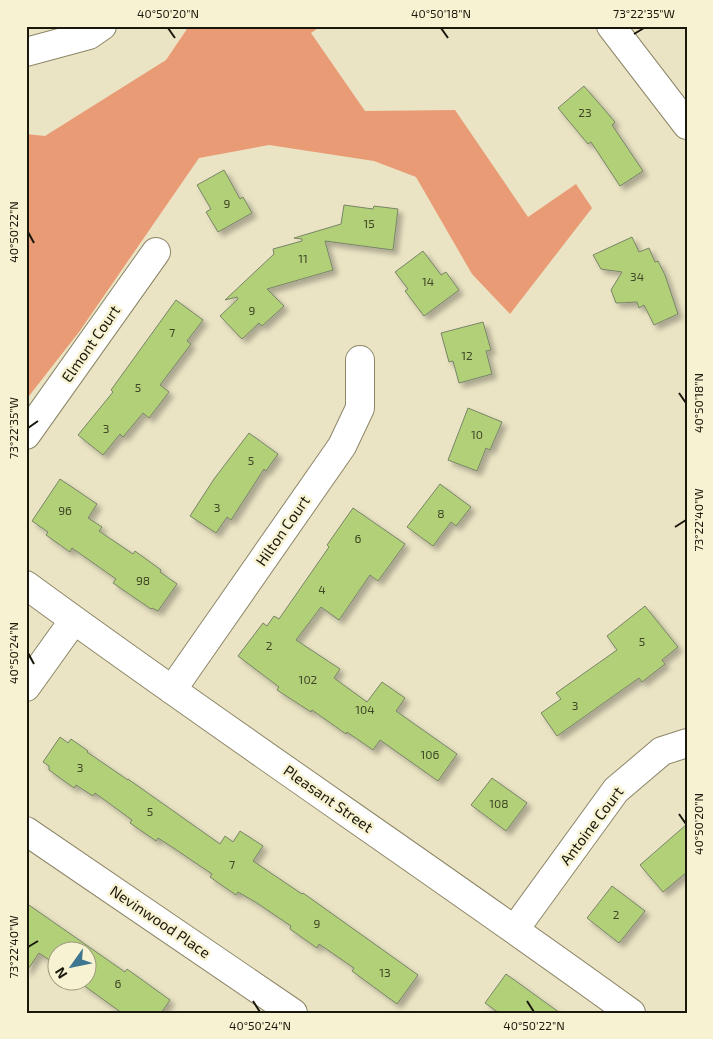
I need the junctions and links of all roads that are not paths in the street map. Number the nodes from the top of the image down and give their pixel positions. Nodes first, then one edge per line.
1 (102, 26) edge
2 (611, 26) edge
3 (26, 52) edge
4 (687, 125) edge
5 (156, 252) dead end
6 (360, 360) dead end
7 (26, 435) edge
8 (26, 584) edge
9 (74, 620) junction
10 (26, 687) edge
11 (172, 690) junction
12 (687, 743) edge
13 (26, 831) edge
14 (515, 929) junction
15 (293, 1013) edge
16 (631, 1013) edge

1 - 3 street
2 - 4 street
5 - 7 street, Elmont Court
6 - 11 street, Hilton Court
8 - 9 street, Pleasant Street
9 - 10 street
9 - 11 street, Pleasant Street
11 - 14 street, Pleasant Street
12 - 14 street, Antoine Court
13 - 15 street, Nevinwood Place
14 - 16 street, Pleasant Street

